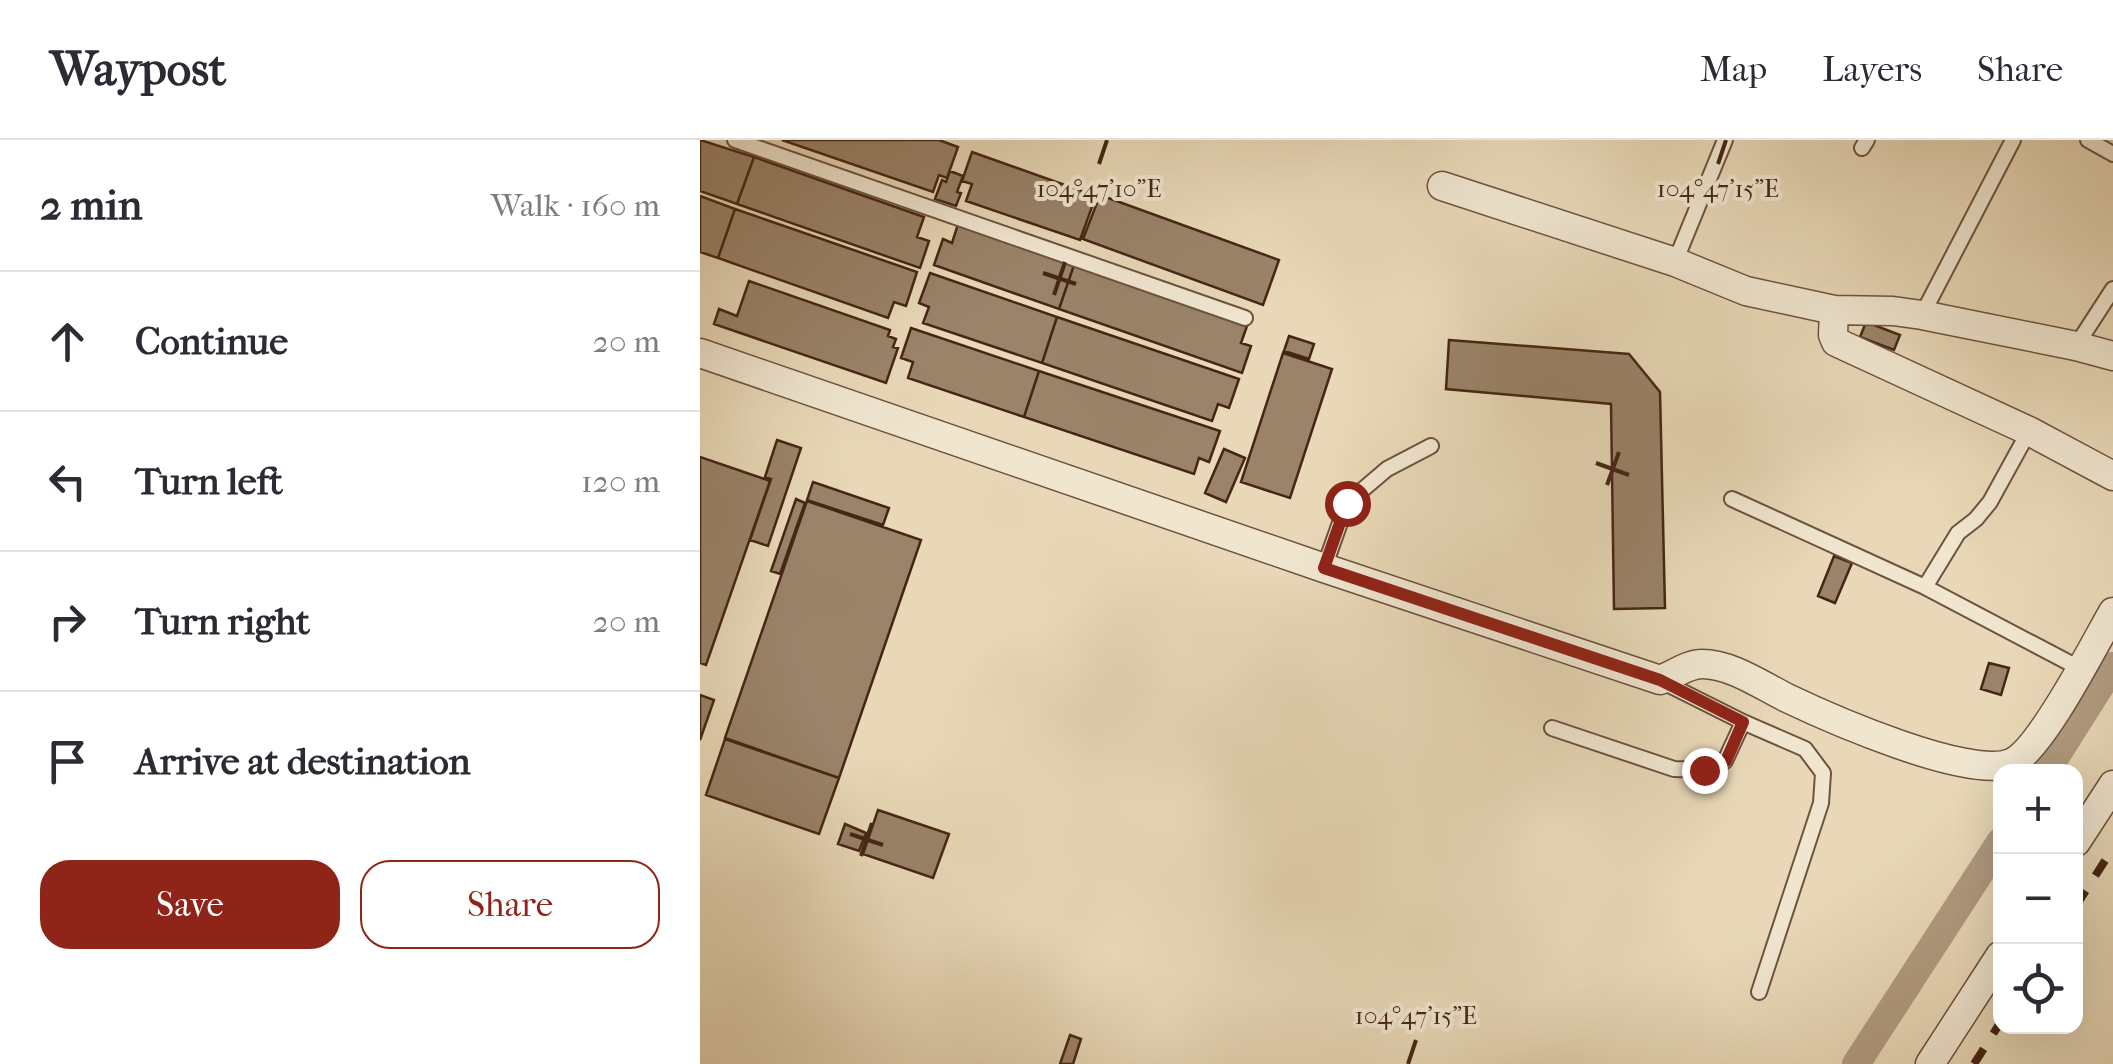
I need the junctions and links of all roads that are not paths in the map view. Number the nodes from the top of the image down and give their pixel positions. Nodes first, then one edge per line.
1 (735, 140) edge
2 (1725, 140) edge
3 (2013, 140) edge
4 (2088, 140) edge
5 (2113, 154) edge
6 (1442, 186) dead end
7 (1675, 262) junction
8 (2113, 289) edge
9 (1834, 310) junction
10 (1922, 315) junction
11 (1245, 318) dead end
12 (2076, 346) junction
13 (700, 353) edge
14 (2113, 356) edge
15 (2029, 431) junction
16 (1430, 446) dead end
17 (2113, 476) edge
18 (1732, 499) dead end
19 (1324, 568) junction
20 (1925, 587) junction
21 (2113, 612) edge
22 (2081, 669) junction
23 (1660, 680) junction
24 (1743, 722) junction
25 (1552, 728) dead end
26 (2113, 784) edge
27 (2083, 831) edge
28 (1993, 967) edge
29 (1759, 992) dead end
30 (1930, 1064) edge

1 - 11 lane
2 - 7 lane
3 - 10 lane
4 - 5 lane
6 - 7 street
7 - 9 street
8 - 12 lane
9 - 10 street
9 - 15 street
10 - 12 street
12 - 14 street
13 - 19 street
15 - 17 street
15 - 20 lane
16 - 19 lane
18 - 20 lane
19 - 23 street
20 - 22 lane
21 - 22 street
22 - 23 street
23 - 24 lane
24 - 25 lane
24 - 29 lane
26 - 27 street
28 - 30 street

